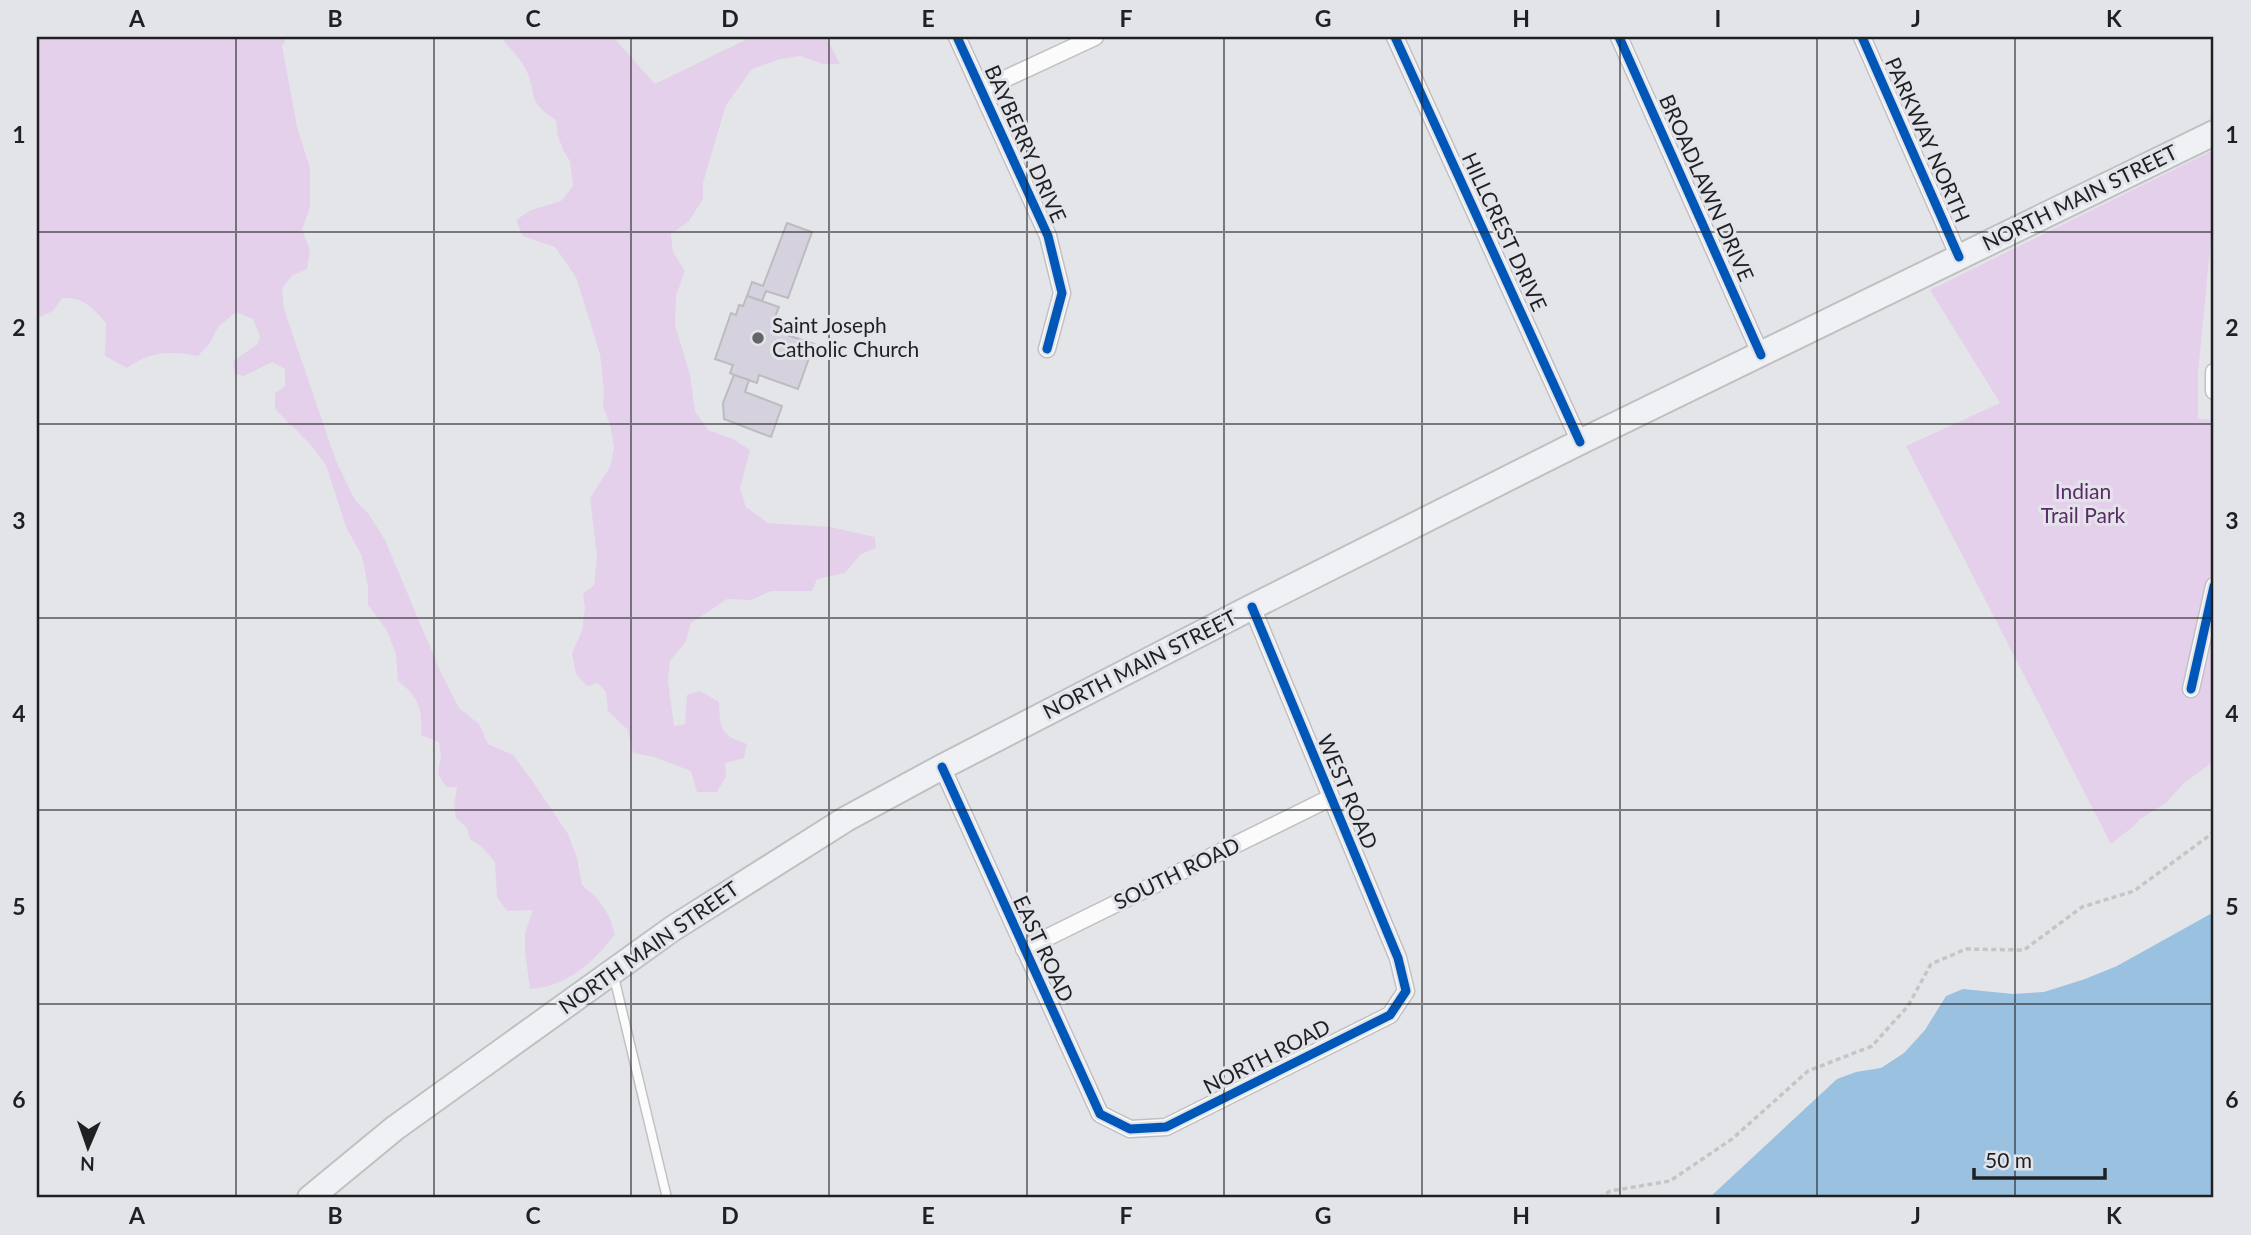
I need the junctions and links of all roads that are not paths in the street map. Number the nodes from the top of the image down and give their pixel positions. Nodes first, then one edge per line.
1 (957, 37) edge
2 (1095, 37) edge
3 (1395, 37) edge
4 (1619, 37) edge
5 (1862, 37) edge
6 (981, 90) junction
7 (2214, 132) edge
8 (1959, 257) junction
9 (1047, 349) dead end
10 (1762, 355) junction
11 (2214, 372) edge
12 (2214, 391) edge
13 (1580, 442) junction
14 (2214, 586) edge
15 (1252, 607) junction
16 (2190, 688) dead end
17 (942, 767) junction
18 (1330, 798) junction
19 (1024, 949) junction
20 (612, 972) junction
21 (1406, 991) joint
22 (1130, 1129) joint
23 (310, 1198) edge
24 (667, 1198) edge

1 - 6 street, BAYBERRY DRIVE
2 - 6 street
3 - 13 street, HILLCREST DRIVE
4 - 10 street, BROADLAWN DRIVE
5 - 8 street, PARKWAY NORTH
6 - 9 street, BAYBERRY DRIVE
7 - 8 main road, NORTH MAIN STREET
8 - 10 main road, NORTH MAIN STREET
10 - 13 main road, NORTH MAIN STREET
11 - 12 street
13 - 15 main road, NORTH MAIN STREET
14 - 16 street
15 - 17 main road, NORTH MAIN STREET
15 - 18 street, WEST ROAD
17 - 19 street, EAST ROAD
17 - 20 main road, NORTH MAIN STREET
18 - 19 street, SOUTH ROAD
18 - 21 street, WEST ROAD
19 - 22 street, EAST ROAD
20 - 23 main road, NORTH MAIN STREET
20 - 24 lane
21 - 22 street, NORTH ROAD

